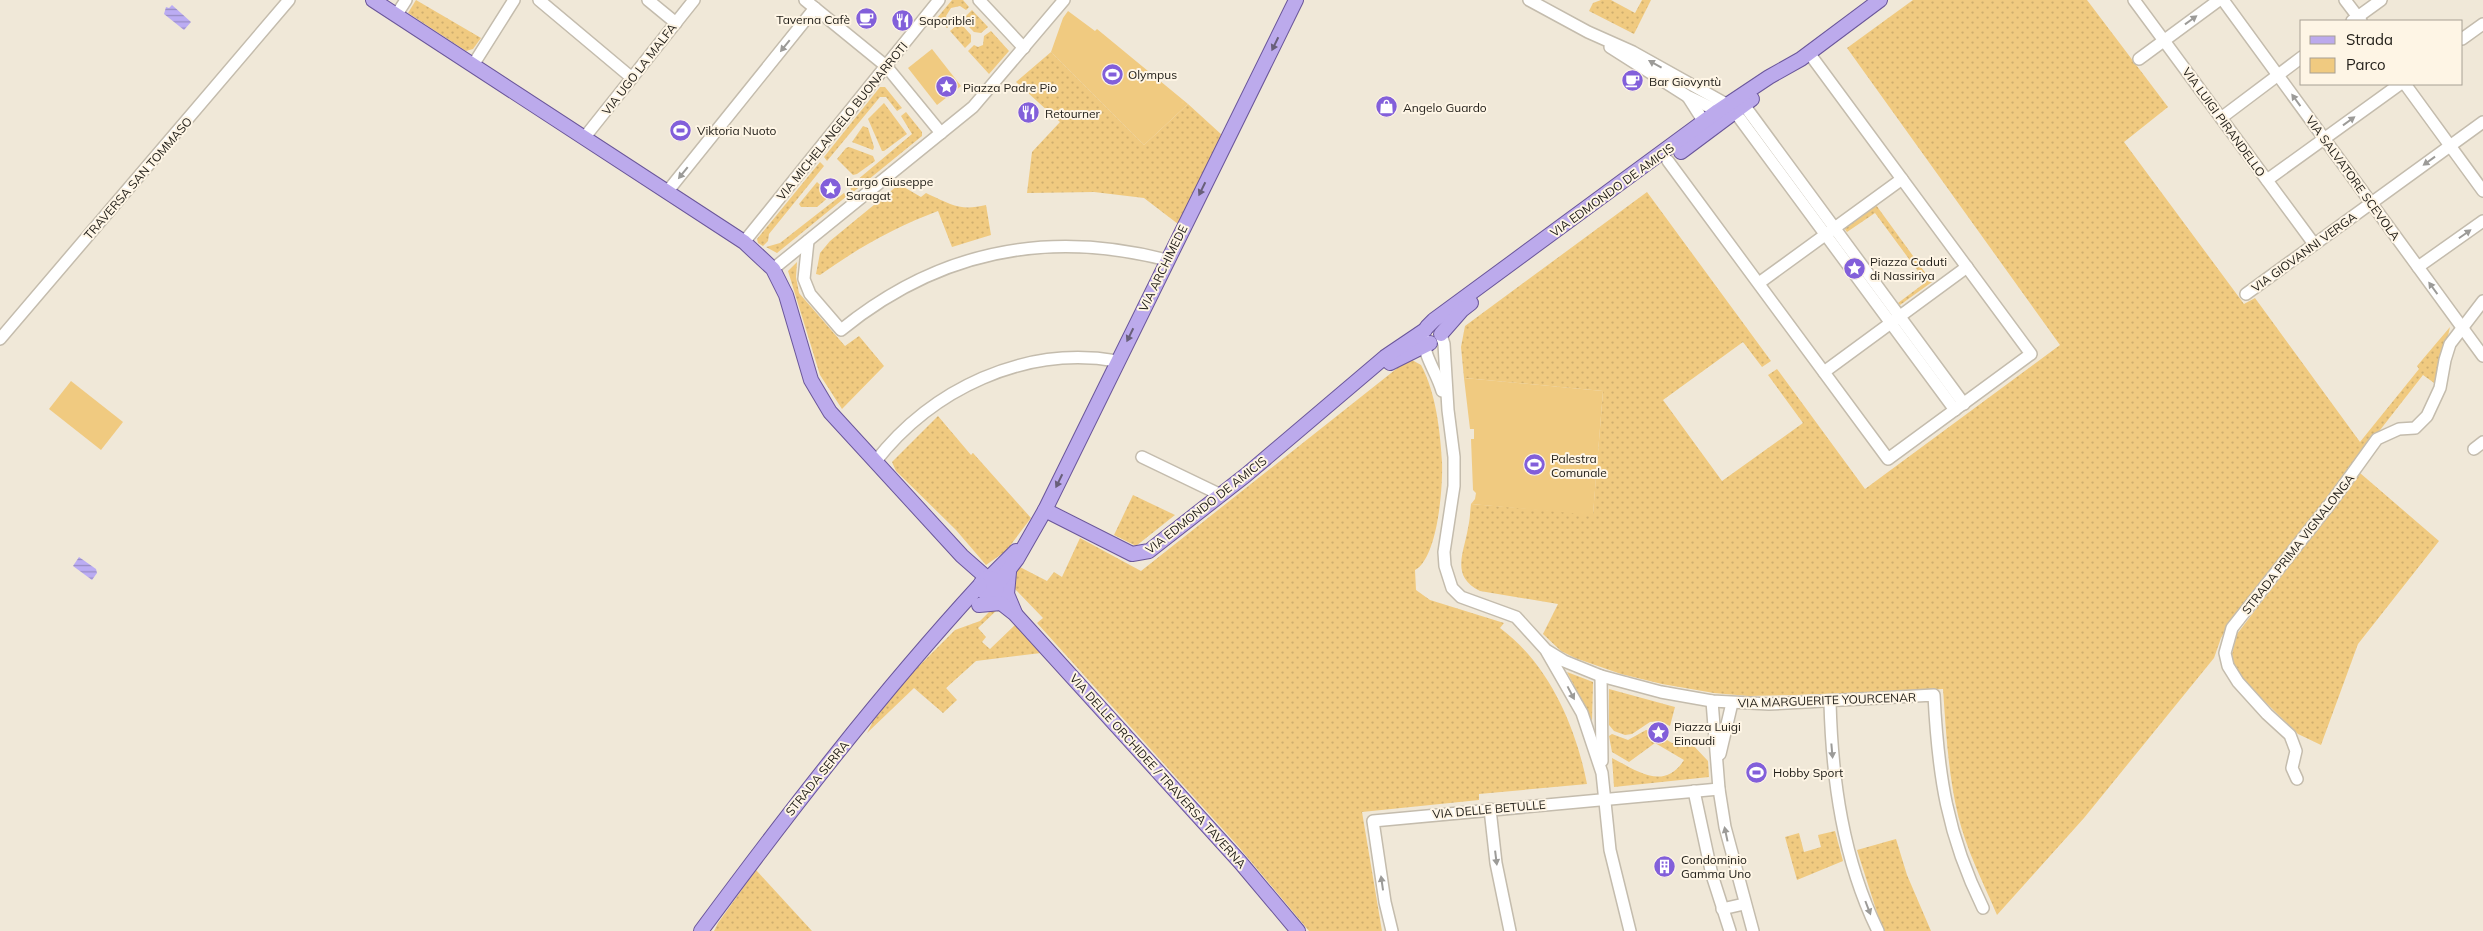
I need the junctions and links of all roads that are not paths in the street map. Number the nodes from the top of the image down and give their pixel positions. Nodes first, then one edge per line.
1 (289, 0) edge
2 (298, 0) edge
3 (406, 0) edge
4 (514, 0) edge
5 (539, 0) edge
6 (648, 0) edge
7 (694, 0) edge
8 (805, 0) edge
9 (939, 0) edge
10 (979, 0) edge
11 (1064, 0) edge
12 (1296, 0) edge
13 (1529, 0) edge
14 (1880, 0) edge
15 (2134, 0) edge
16 (2219, 0) edge
17 (2223, 0) edge
18 (2345, 0) edge
19 (2381, 0) edge
20 (375, 1) edge
21 (815, 8) junction
22 (398, 14) junction
23 (277, 17) junction
24 (2357, 20) edge
25 (676, 23) junction
26 (2483, 24) edge
27 (1588, 32) junction
28 (2463, 38) edge
29 (2164, 40) junction
30 (1024, 48) junction
31 (1805, 56) junction
32 (2140, 59) dead end
33 (2300, 59) edge
34 (473, 65) junction
35 (886, 66) junction
36 (2278, 75) junction
37 (632, 78) junction
38 (2399, 85) edge
39 (2406, 85) edge
40 (1686, 96) junction
41 (1730, 110) junction
42 (2221, 118) junction
43 (1704, 122) junction
44 (2483, 122) edge
45 (942, 133) junction
46 (584, 138) junction
47 (2324, 139) junction
48 (2450, 146) junction
49 (1668, 161) junction
50 (1902, 179) junction
51 (2267, 180) junction
52 (2483, 191) edge
53 (667, 192) junction
54 (2371, 203) junction
55 (2483, 221) edge
56 (1830, 231) junction
57 (808, 241) junction
58 (744, 242) junction
59 (2314, 244) junction
60 (1167, 260) junction
61 (1967, 267) junction
62 (2418, 267) junction
63 (773, 268) junction
64 (1758, 283) junction
65 (2246, 294) dead end
66 (2483, 302) edge
67 (1895, 320) junction
68 (2462, 327) junction
69 (1432, 337) junction
70 (0, 339) edge
71 (2483, 356) edge
72 (1117, 361) junction
73 (1824, 372) junction
74 (1352, 388) junction
75 (1959, 407) junction
76 (1448, 410) junction
77 (1142, 457) dead end
78 (875, 462) junction
79 (1221, 495) junction
80 (1045, 510) junction
81 (1030, 536) junction
82 (1010, 570) junction
83 (988, 587) junction
84 (1546, 650) junction
85 (1601, 676) junction
86 (1712, 701) junction
87 (1830, 702) junction
88 (1732, 703) junction
89 (1718, 765) junction
90 (1602, 773) junction
91 (2297, 779) dead end
92 (1719, 789) junction
93 (1694, 791) junction
94 (1606, 798) junction
95 (1490, 809) junction
96 (1744, 904) junction
97 (1983, 908) dead end
98 (1722, 909) junction
99 (701, 931) edge
100 (1298, 931) edge
101 (1392, 931) edge
102 (1510, 931) edge
103 (1630, 931) edge
104 (1730, 931) edge
105 (1754, 931) edge
106 (1878, 931) edge

1 - 23 street
2 - 23 street
3 - 22 street
4 - 34 street
5 - 37 street
6 - 25 street
7 - 25 street, VIA UGO LA MALFA
8 - 21 street
9 - 35 street, VIA MICHELANGELO BUONARROTI
10 - 30 street
11 - 30 street
12 -> 60 main road, VIA ARCHIMEDE
13 - 27 street
14 - 31 main road, VIA EDMONDO DE AMICIS
15 - 29 street, VIA LUIGI PIRANDELLO
29 -> 16 street
17 - 36 street, VIA SALVATORE SCEVOLA
18 - 24 street
19 - 24 street
20 - 22 main road
21 - 35 street
21 -> 53 street
22 - 34 main road
23 - 70 street, TRAVERSA SAN TOMMASO
25 - 37 street, VIA UGO LA MALFA
26 - 28 street
27 - 40 street
41 -> 27 street
29 - 32 street
29 - 42 street, VIA LUIGI PIRANDELLO
30 - 45 street
31 - 41 main road, VIA EDMONDO DE AMICIS
31 - 50 street
33 - 36 street
34 - 46 main road
35 - 45 street
35 - 58 street, VIA MICHELANGELO BUONARROTI
36 - 42 street
47 -> 36 street, VIA SALVATORE SCEVOLA
37 - 46 street, VIA UGO LA MALFA
47 -> 38 street
39 - 48 street
40 - 41 street
40 - 43 street
41 - 43 main road, VIA EDMONDO DE AMICIS
41 - 49 main road, VIA EDMONDO DE AMICIS
41 - 56 street
42 - 51 street, VIA LUIGI PIRANDELLO
43 - 69 main road, VIA EDMONDO DE AMICIS
44 - 48 street, VIA GIOVANNI VERGA
45 - 57 street
46 - 53 main road
47 - 51 street
47 - 54 street, VIA SALVATORE SCEVOLA
48 - 52 street
48 -> 54 street, VIA GIOVANNI VERGA
49 - 64 street
49 - 69 main road, VIA EDMONDO DE AMICIS
50 - 56 street
50 - 61 street
51 - 59 street, VIA LUIGI PIRANDELLO
53 - 58 main road
54 - 59 street, VIA GIOVANNI VERGA
54 - 62 street, VIA SALVATORE SCEVOLA
62 -> 55 street
56 - 64 street
56 - 67 street
57 - 60 street
57 - 63 street
58 - 63 main road
59 - 65 street, VIA GIOVANNI VERGA
60 -> 72 main road, VIA ARCHIMEDE
61 - 67 street
61 - 75 street
68 -> 62 street, VIA SALVATORE SCEVOLA
63 - 78 main road
64 - 73 street
66 - 68 street, STRADA PRIMA VIGNALONGA
67 - 73 street
67 - 75 street
68 - 71 street, VIA SALVATORE SCEVOLA
68 - 91 street, STRADA PRIMA VIGNALONGA
69 - 74 main road
69 - 74 main road
69 - 76 street
69 - 76 street
72 - 78 street
72 -> 80 main road, VIA ARCHIMEDE
73 - 75 street
74 - 79 main road, VIA EDMONDO DE AMICIS
76 - 84 street, VIA MARGUERITE YOURCENAR
77 - 79 street
78 - 83 main road
79 - 80 main road, VIA EDMONDO DE AMICIS
80 - 81 main road, VIA ARCHIMEDE
81 - 82 main road
81 - 83 main road
82 - 83 main road
82 - 83 main road
83 - 99 main road, STRADA SERRA
83 - 100 main road, VIA DELLE ORCHIDEE / TRAVERSA TAVERNA
84 - 85 street, VIA MARGUERITE YOURCENAR
84 -> 90 street
85 - 86 street, VIA MARGUERITE YOURCENAR
85 - 90 street
86 - 88 street, VIA MARGUERITE YOURCENAR
86 - 89 street
87 - 88 street, VIA MARGUERITE YOURCENAR
87 - 97 street, VIA MARGUERITE YOURCENAR
87 -> 106 street
88 - 89 street
89 - 92 street
90 - 94 street
92 - 93 street, VIA DELLE BETULLE
96 -> 92 street
93 - 94 street, VIA DELLE BETULLE
93 - 98 street
94 - 95 street, VIA DELLE BETULLE
94 - 103 street
101 -> 95 street, VIA DELLE BETULLE
95 -> 102 street
96 - 98 street
96 - 105 street
98 - 104 street

